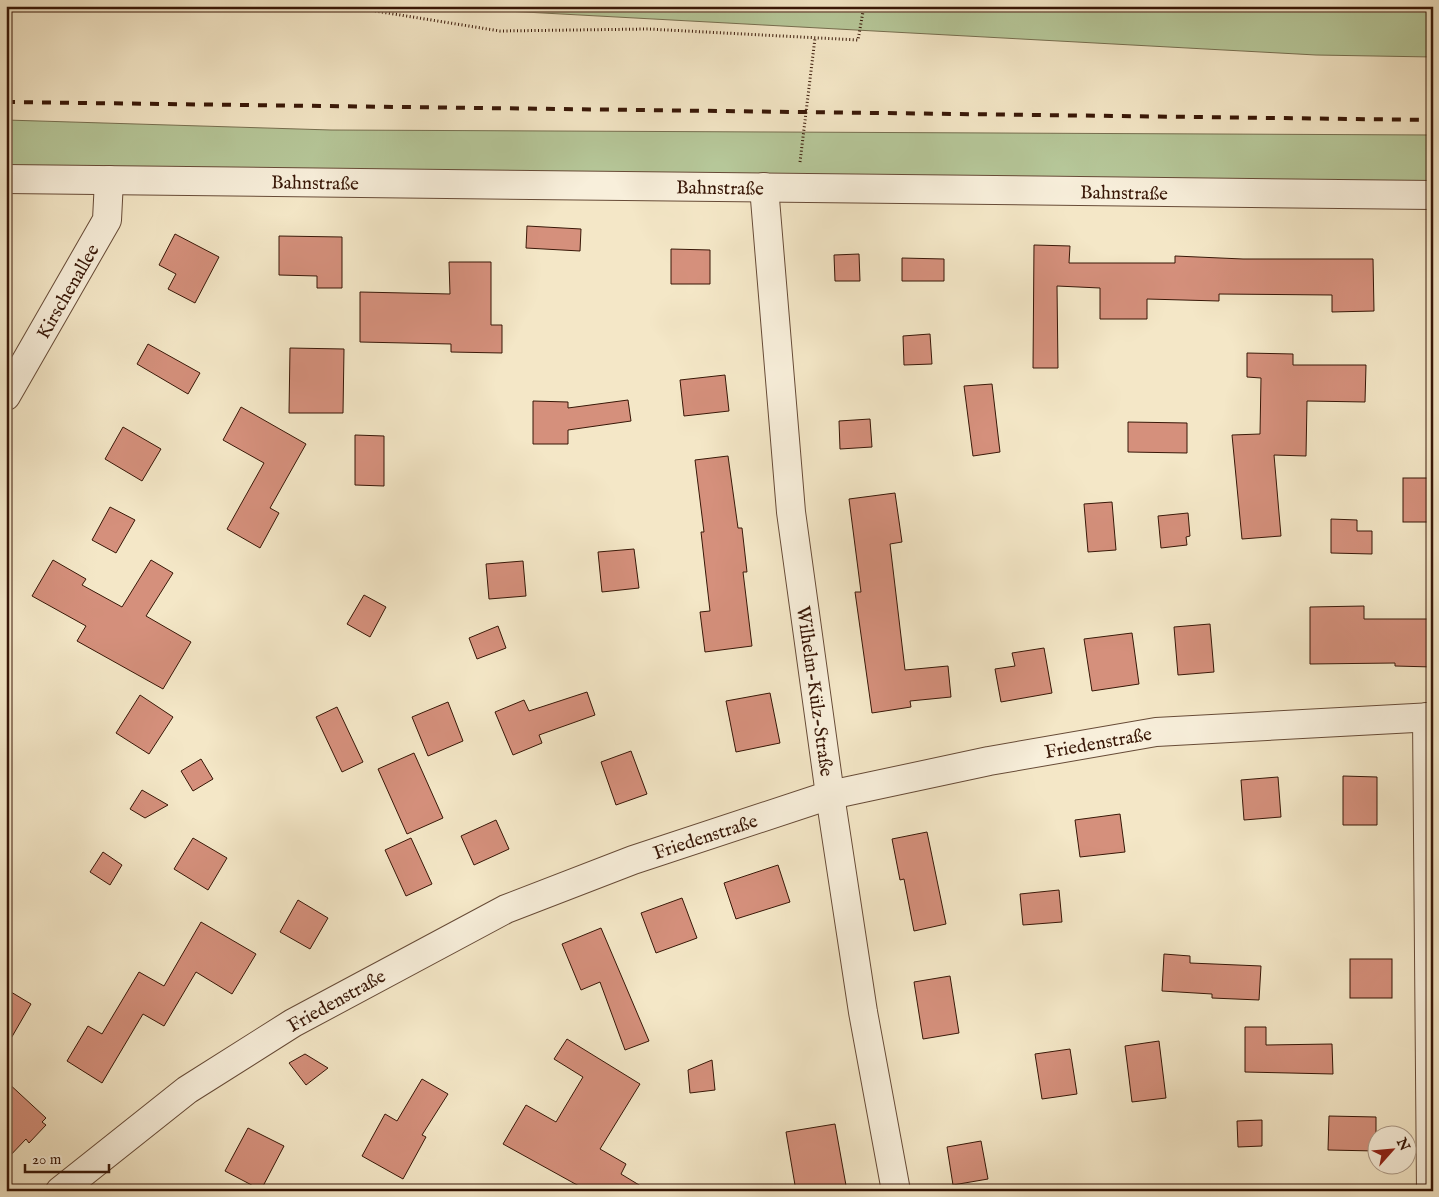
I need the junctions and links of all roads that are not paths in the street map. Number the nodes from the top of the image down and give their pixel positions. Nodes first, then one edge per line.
1 (6, 179) edge
2 (109, 180) junction
3 (764, 187) junction
4 (1433, 195) edge
5 (6, 396) edge
6 (1430, 717) edge
7 (830, 795) junction
8 (60, 1191) edge
9 (896, 1191) edge
10 (1432, 1191) edge

1 - 2 street, Bahnstraße
2 - 3 street, Bahnstraße
2 - 5 street, Kirschenallee
3 - 4 street, Bahnstraße
3 - 7 street, Wilhelm-Külz-Straße
6 - 7 street, Friedenstraße
6 - 10 street
7 - 8 street, Friedenstraße
7 - 9 street, Wilhelm-Külz-Straße

